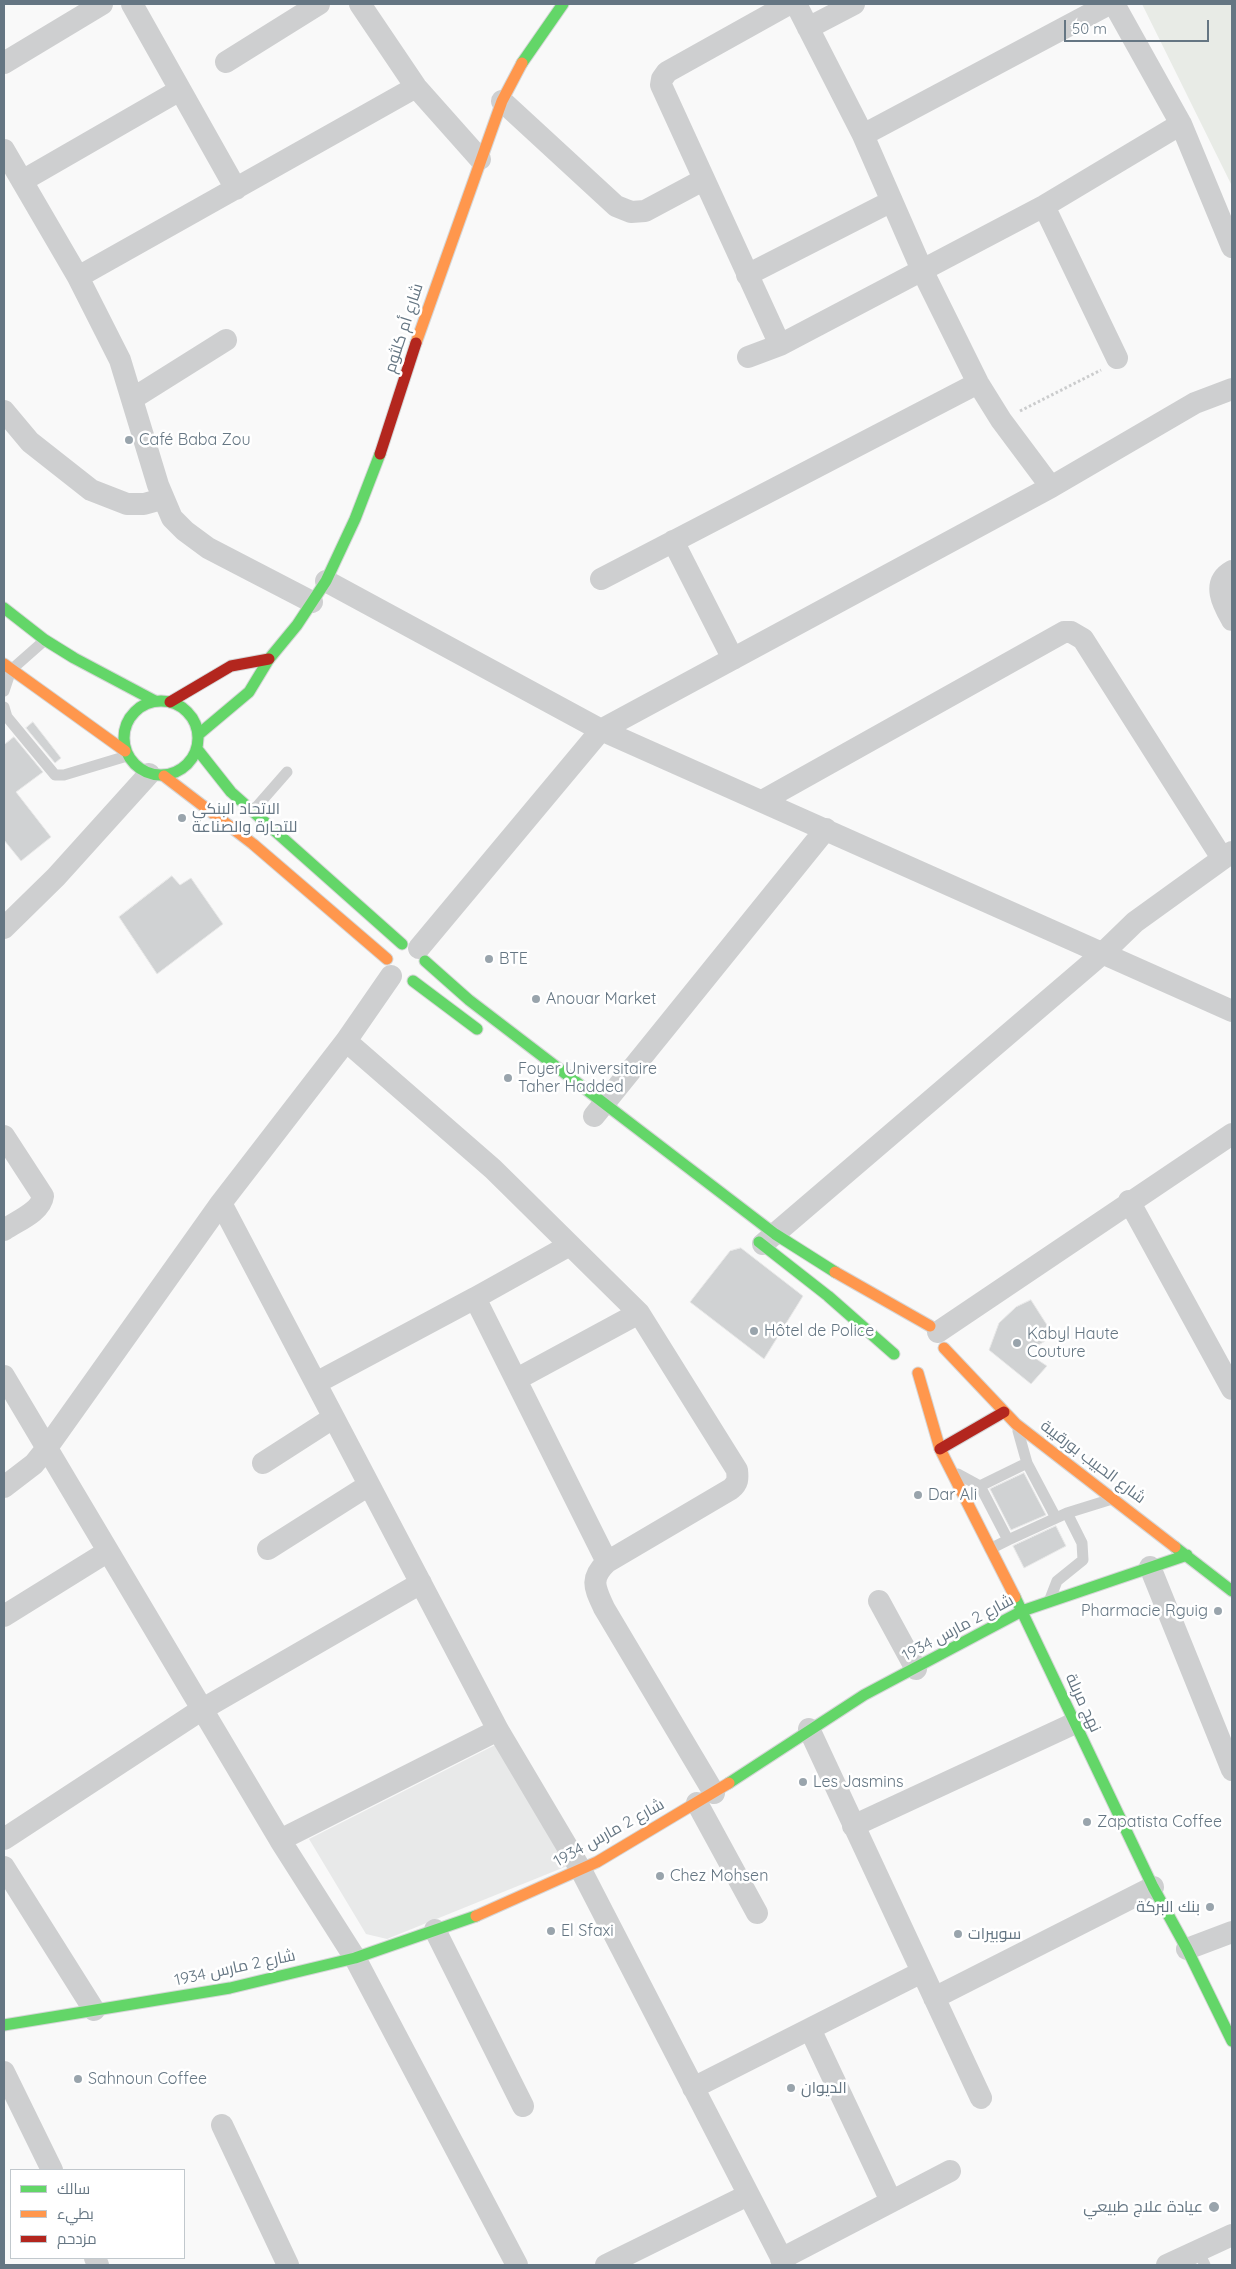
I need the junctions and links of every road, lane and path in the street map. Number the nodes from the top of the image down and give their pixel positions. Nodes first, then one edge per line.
1 (102, 4) edge
2 (132, 4) edge
3 (320, 4) edge
4 (360, 4) edge
5 (563, 4) edge
6 (789, 4) edge
7 (796, 4) edge
8 (854, 4) edge
9 (1109, 4) edge
10 (1114, 4) edge
11 (808, 28) junction
12 (226, 62) dead end
13 (4, 63) edge
14 (416, 87) junction
15 (180, 90) junction
16 (502, 101) junction
17 (1181, 124) junction
18 (863, 135) junction
19 (4, 150) edge
20 (480, 159) junction
21 (703, 180) junction
22 (22, 181) junction
23 (236, 189) junction
24 (892, 201) junction
25 (1044, 206) junction
26 (1230, 233) edge
27 (922, 270) junction
28 (747, 274) junction
29 (78, 277) junction
30 (226, 340) dead end
31 (780, 345) junction
32 (748, 357) dead end
33 (1117, 358) joint
34 (978, 383) junction
35 (1232, 389) edge
36 (132, 399) junction
37 (4, 411) edge
38 (1001, 420) junction
39 (1052, 487) junction
40 (162, 499) junction
41 (673, 541) junction
42 (1232, 571) edge
43 (600, 579) dead end
44 (326, 581) junction
45 (312, 602) junction
46 (4, 608) edge
47 (1232, 620) edge
48 (45, 640) junction
49 (269, 659) junction
50 (733, 659) junction
51 (7, 667) edge
52 (4, 691) edge
53 (155, 701) junction
54 (170, 702) junction
55 (4, 707) edge
56 (601, 730) junction
57 (199, 734) junction
58 (197, 749) junction
59 (126, 753) junction
60 (287, 772) dead end
61 (157, 775) junction
62 (762, 801) junction
63 (244, 821) junction
64 (826, 829) junction
65 (1227, 855) edge
66 (4, 928) edge
67 (415, 951) junction
68 (1103, 953) junction
69 (389, 967) junction
70 (413, 981) junction
71 (1232, 1011) edge
72 (484, 1034) dead end
73 (346, 1041) junction
74 (596, 1113) junction
75 (1232, 1134) edge
76 (4, 1136) edge
77 (1129, 1201) junction
78 (221, 1203) junction
79 (4, 1230) edge
80 (761, 1237) junction
81 (570, 1245) junction
82 (475, 1298) junction
83 (639, 1313) junction
84 (937, 1335) junction
85 (938, 1364) dead end
86 (909, 1366) junction
87 (4, 1376) edge
88 (517, 1380) junction
89 (316, 1383) junction
90 (1232, 1389) edge
91 (1004, 1412) junction
92 (333, 1418) junction
93 (1016, 1424) junction
94 (940, 1449) junction
95 (46, 1450) junction
96 (264, 1463) dead end
97 (1027, 1463) junction
98 (950, 1468) junction
99 (369, 1485) junction
100 (980, 1486) junction
101 (4, 1487) edge
102 (1114, 1499) junction
103 (1062, 1516) junction
104 (1008, 1540) junction
105 (268, 1548) dead end
106 (990, 1549) junction
107 (107, 1552) junction
108 (1186, 1555) junction
109 (607, 1562) junction
110 (1150, 1567) junction
111 (421, 1583) junction
112 (1232, 1591) edge
113 (880, 1601) dead end
114 (1049, 1603) junction
115 (1022, 1611) junction
116 (4, 1616) edge
117 (916, 1669) junction
118 (201, 1710) junction
119 (1075, 1723) junction
120 (808, 1729) junction
121 (498, 1730) junction
122 (1232, 1770) edge
123 (706, 1798) junction
124 (853, 1826) junction
125 (4, 1839) edge
126 (280, 1840) junction
127 (4, 1868) edge
128 (581, 1870) junction
129 (1153, 1887) junction
130 (757, 1913) dead end
131 (435, 1930) junction
132 (1232, 1932) edge
133 (1187, 1949) junction
134 (355, 1958) junction
135 (922, 1972) junction
136 (934, 1998) junction
137 (94, 2010) junction
138 (4, 2025) edge
139 (810, 2029) junction
140 (1232, 2041) edge
141 (4, 2072) edge
142 (693, 2088) junction
143 (981, 2098) dead end
144 (523, 2106) dead end
145 (222, 2125) dead end
146 (52, 2169) edge
147 (950, 2171) dead end
148 (748, 2195) junction
149 (891, 2201) junction
150 (1232, 2235) edge
151 (1202, 2258) edge
152 (783, 2262) edge
153 (288, 2265) edge
154 (517, 2265) edge
155 (606, 2265) edge
156 (1167, 2265) edge

1 - 13 street
2 - 15 street
3 - 12 street
4 - 14 street
5 - 16 main road, شارع أم كلثوم
6 - 21 street
7 - 11 street
8 - 11 street
9 - 18 street
10 - 17 street
11 - 18 street
14 - 20 street
14 - 23 street
15 - 22 street
15 - 23 street
16 - 20 main road, شارع أم كلثوم
16 - 21 street
17 - 25 street
17 - 26 street
18 - 24 street
19 - 22 street
20 - 44 main road, شارع أم كلثوم
21 - 28 street
22 - 29 street
23 - 29 street
24 - 27 street
24 - 28 street
25 - 27 street
25 - 33 street
27 - 31 street
27 - 34 street
28 - 31 street
29 - 36 street
30 - 36 street
31 - 32 street
33 - 38 path
34 - 38 street
34 - 41 street
35 - 39 street
36 - 40 street
37 - 40 street
38 - 39 street
39 - 50 street
40 - 45 street
41 - 43 street
41 - 50 street
42 - 47 street
44 - 45 main road, شارع أم كلثوم
44 - 56 street
45 - 49 main road, شارع أم كلثوم
46 - 48 main road
48 - 51 lane
48 - 53 main road
49 - 54 main road
49 - 57 main road, شارع أم كلثوم
50 - 56 street
51 - 52 lane
51 - 59 main road
53 - 54 main road
53 - 59 main road
54 - 57 main road
55 - 59 lane
56 - 62 street
56 - 67 street
57 - 58 main road
58 - 61 main road
58 - 63 main road
59 - 61 main road
60 - 63 lane
61 - 63 main road
61 - 66 street
62 - 64 street
62 - 65 street
63 - 67 main road
63 - 69 main road
64 - 68 street
64 - 74 street
65 - 68 street
67 - 69 main road
67 - 70 main road
67 - 74 main road
68 - 71 street
68 - 80 street
69 - 70 main road
69 - 73 street
70 - 72 main road
73 - 78 street
73 - 81 street
74 - 80 main road
75 - 77 street
76 - 79 street
77 - 84 street
77 - 90 street
78 - 89 street
78 - 95 street
80 - 84 main road, شارع الحبيب بورقيبة
80 - 86 main road
81 - 82 street
81 - 83 street
82 - 88 street
82 - 89 street
83 - 88 street
83 - 109 street
84 - 85 main road
84 - 86 main road
84 - 91 main road, شارع الحبيب بورقيبة
86 - 94 main road, نهج مربلة
87 - 95 street
88 - 109 street
89 - 92 street
91 - 93 main road, شارع الحبيب بورقيبة
91 - 94 main road
92 - 96 street
92 - 99 street
93 - 97 lane
93 - 102 main road, شارع الحبيب بورقيبة
94 - 98 main road, نهج مربلة
95 - 101 street
95 - 107 street
97 - 100 lane
97 - 103 lane
98 - 100 lane
98 - 106 main road, نهج مربلة
99 - 105 street
99 - 111 street
100 - 104 lane
102 - 103 lane
102 - 108 main road, شارع الحبيب بورقيبة
103 - 104 lane
103 - 114 lane
104 - 106 lane
106 - 115 main road, نهج مربلة
107 - 116 street
107 - 118 street
108 - 110 main road, شارع 2 مارس 1934
108 - 112 main road, شارع الحبيب بورقيبة
109 - 123 street
110 - 114 main road, شارع 2 مارس 1934
110 - 122 street
111 - 118 street
111 - 121 street
113 - 117 street
114 - 115 main road, شارع 2 مارس 1934
115 - 117 main road, شارع 2 مارس 1934
115 - 119 main road, نهج مربلة
117 - 120 main road, شارع 2 مارس 1934
118 - 125 street
118 - 126 street
119 - 124 street
119 - 129 main road, نهج مربلة
120 - 123 main road, شارع 2 مارس 1934
120 - 124 street
121 - 126 street
121 - 128 street
123 - 128 main road, شارع 2 مارس 1934
123 - 130 street
124 - 135 street
126 - 134 street
127 - 137 street
128 - 131 main road, شارع 2 مارس 1934
128 - 142 street
129 - 133 main road, نهج مربلة
129 - 136 street
131 - 134 main road, شارع 2 مارس 1934
131 - 144 street
132 - 133 street
133 - 140 main road, نهج مربلة
134 - 137 main road, شارع 2 مارس 1934
134 - 154 street
135 - 136 street
135 - 139 street
136 - 143 street
137 - 138 main road, شارع 2 مارس 1934
139 - 142 street
139 - 149 street
141 - 146 street
142 - 148 street
145 - 153 street
147 - 149 street
148 - 152 street
148 - 155 street
149 - 152 street
150 - 151 street
151 - 156 street

